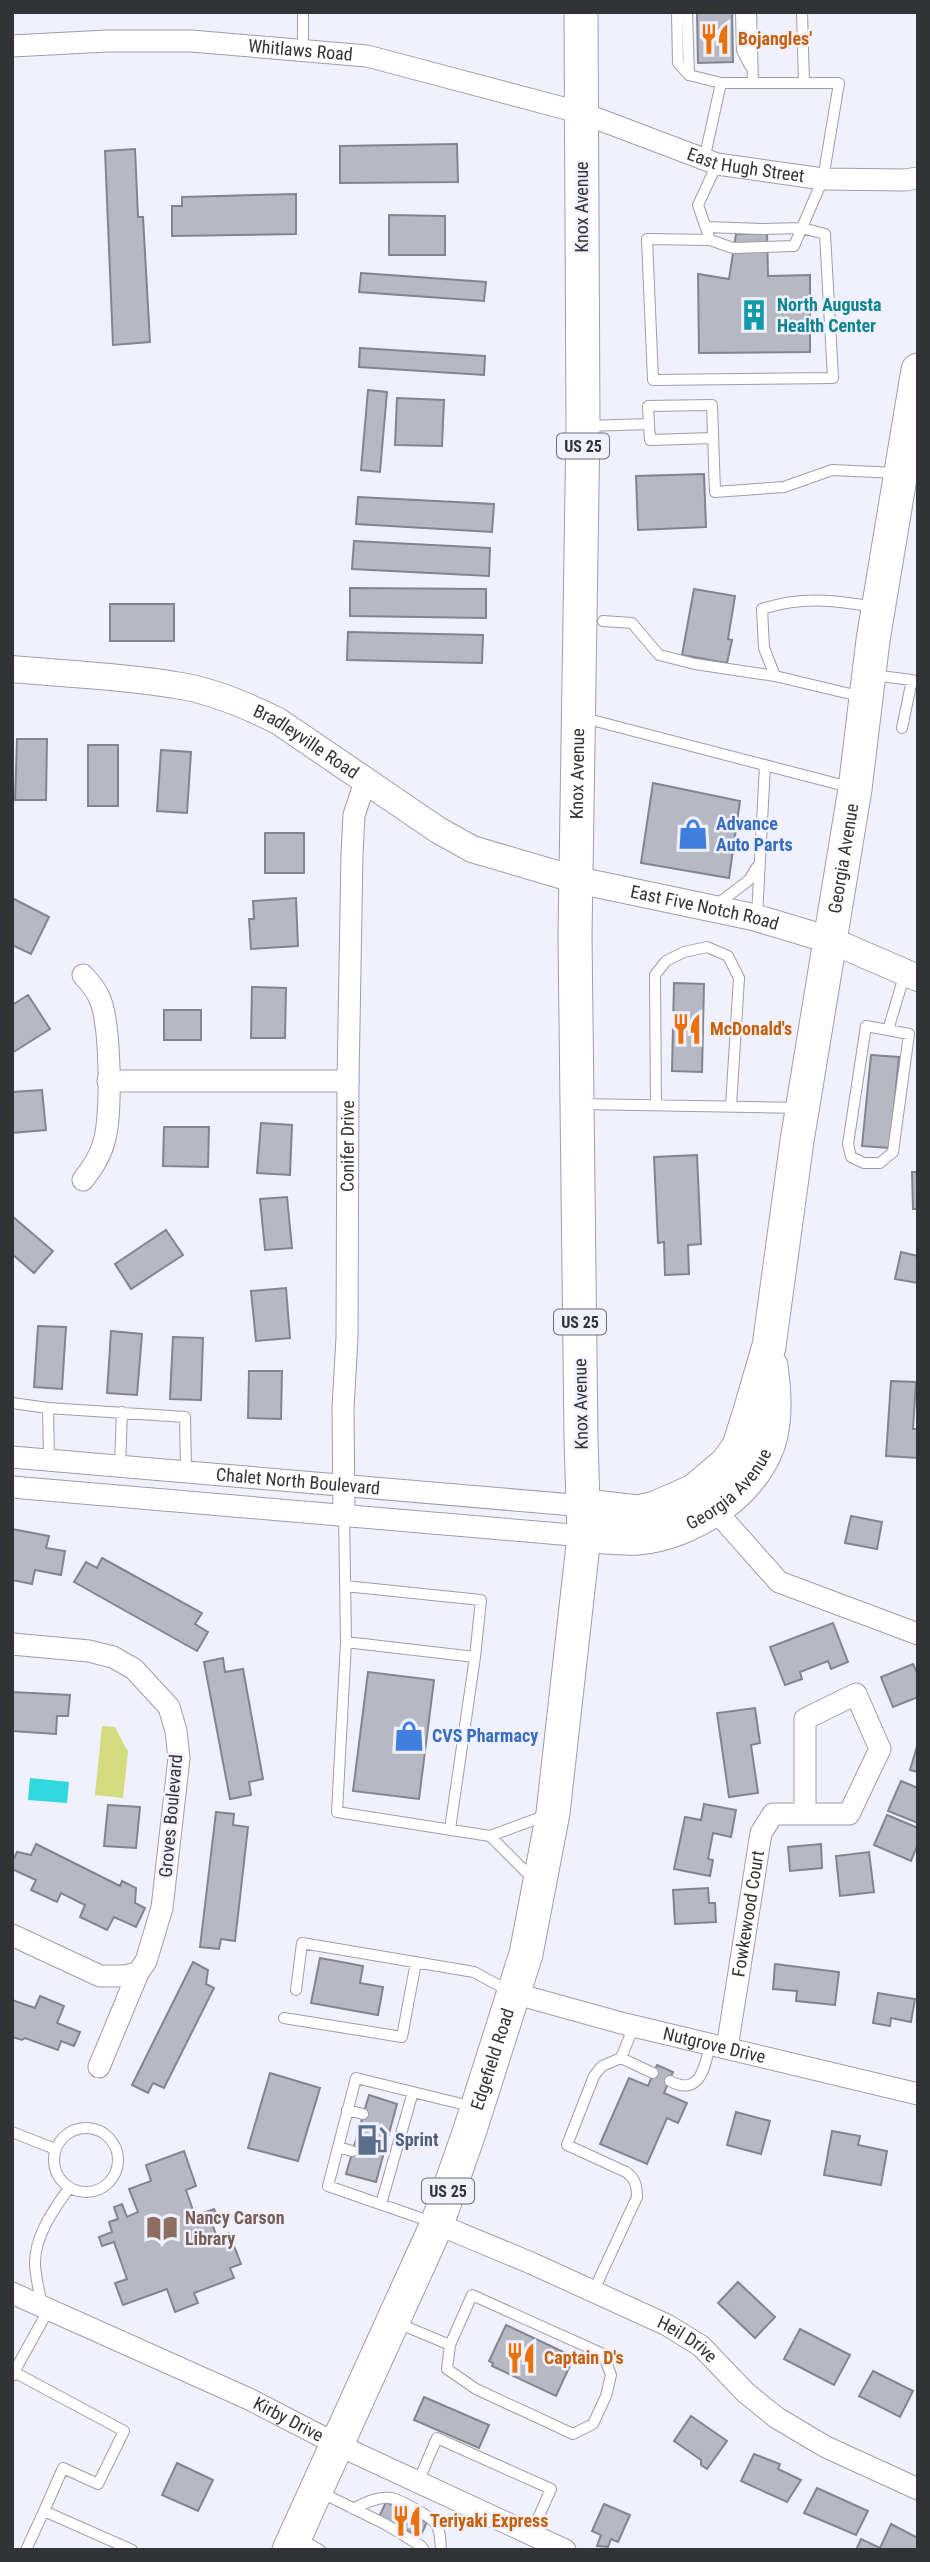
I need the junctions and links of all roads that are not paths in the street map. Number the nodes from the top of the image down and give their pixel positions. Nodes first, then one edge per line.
1 (303, 12) edge
2 (581, 12) edge
3 (677, 12) edge
4 (687, 12) edge
5 (741, 12) edge
6 (751, 12) edge
7 (802, 12) edge
8 (12, 46) edge
9 (303, 50) junction
10 (752, 68) junction
11 (689, 75) junction
12 (721, 83) junction
13 (753, 83) junction
14 (804, 83) junction
15 (582, 113) junction
16 (711, 162) junction
17 (918, 178) edge
18 (823, 179) junction
19 (706, 227) junction
20 (802, 228) junction
21 (710, 240) junction
22 (918, 370) edge
23 (649, 424) junction
24 (583, 426) junction
25 (713, 438) junction
26 (905, 487) edge
27 (878, 608) junction
28 (603, 621) dead end
29 (12, 669) edge
30 (775, 676) junction
31 (867, 686) junction
32 (579, 717) junction
33 (902, 728) dead end
34 (765, 765) junction
35 (365, 782) junction
36 (855, 789) junction
37 (758, 865) junction
38 (577, 880) junction
39 (710, 909) junction
40 (757, 919) junction
41 (830, 940) junction
42 (83, 975) dead end
43 (911, 975) edge
44 (888, 1030) junction
45 (108, 1081) junction
46 (348, 1081) junction
47 (576, 1104) junction
48 (656, 1105) junction
49 (731, 1106) junction
50 (803, 1108) junction
51 (83, 1180) dead end
52 (769, 1346) junction
53 (12, 1403) edge
54 (48, 1408) junction
55 (122, 1412) junction
56 (12, 1457) edge
57 (49, 1459) junction
58 (120, 1465) junction
59 (186, 1471) junction
60 (343, 1485) junction
61 (12, 1487) edge
62 (715, 1510) junction
63 (344, 1514) junction
64 (584, 1521) junction
65 (345, 1586) junction
66 (918, 1634) edge
67 (346, 1642) junction
68 (12, 1644) edge
69 (475, 1657) junction
70 (553, 1813) junction
71 (806, 1814) junction
72 (450, 1829) junction
73 (490, 1836) junction
74 (541, 1888) junction
75 (12, 1935) edge
76 (416, 1962) junction
77 (138, 1973) junction
78 (296, 1990) dead end
79 (513, 1993) junction
80 (284, 2018) dead end
81 (634, 2026) junction
82 (719, 2046) junction
83 (621, 2058) junction
84 (99, 2067) dead end
85 (653, 2073) dead end
86 (670, 2081) dead end
87 (413, 2092) junction
88 (918, 2094) edge
89 (477, 2108) junction
90 (347, 2110) junction
91 (363, 2114) dead end
92 (12, 2132) edge
93 (338, 2147) junction
94 (55, 2149) junction
95 (352, 2151) dead end
96 (68, 2188) junction
97 (381, 2204) junction
98 (437, 2224) junction
99 (594, 2290) junction
100 (12, 2293) edge
101 (45, 2308) junction
102 (393, 2322) junction
103 (450, 2345) junction
104 (13, 2374) edge
105 (338, 2445) junction
106 (418, 2482) junction
107 (918, 2489) edge
108 (316, 2491) junction
109 (354, 2509) junction
110 (44, 2511) junction
111 (530, 2536) junction
112 (301, 2545) edge
113 (562, 2549) edge
114 (26, 2550) edge
115 (132, 2550) edge
116 (424, 2550) edge
117 (440, 2550) edge

1 - 9 lane
2 - 15 main road, Knox Avenue / US 25
3 - 11 lane
4 - 11 lane
5 - 10 lane
6 - 10 lane
7 - 14 lane
8 - 9 street, Whitlaws Road
9 - 15 street, Whitlaws Road
10 - 13 lane
11 - 12 lane
12 - 13 lane
12 - 16 lane
13 - 14 lane
14 - 18 lane
15 - 16 street, East Hugh Street
15 - 24 main road, Knox Avenue / US 25
16 - 18 street, East Hugh Street
16 - 19 lane
17 - 18 street, East Hugh Street
18 - 20 lane
19 - 20 lane
19 - 21 lane
20 - 21 lane
20 - 21 lane
22 - 26 main road, Georgia Avenue
23 - 24 lane
23 - 25 lane
23 - 25 lane
24 - 32 main road, Knox Avenue / US 25
25 - 26 lane
26 - 27 main road, Georgia Avenue
27 - 30 lane
27 - 31 main road, Georgia Avenue
28 - 30 lane
29 - 35 street, Bradleyville Road
30 - 31 lane
31 - 33 lane
31 - 36 main road, Georgia Avenue
32 - 34 lane
32 - 38 main road, Knox Avenue / US 25
34 - 36 lane
34 - 37 lane
35 - 38 street, Bradleyville Road
35 - 46 street, Conifer Drive
36 - 41 main road, Georgia Avenue
37 - 39 lane
37 - 40 lane
38 - 39 street, East Five Notch Road
38 - 47 main road, Knox Avenue / US 25
39 - 40 street, East Five Notch Road
40 - 41 street, East Five Notch Road
41 - 43 street, East Five Notch Road
41 - 50 main road, Georgia Avenue
42 - 45 street
43 - 44 lane
44 - 44 lane
45 - 46 street
45 - 51 street
46 - 60 street, Conifer Drive
47 - 48 lane
47 - 64 main road, Knox Avenue / US 25
48 - 49 lane
48 - 49 lane
49 - 50 lane
50 - 52 main road, Georgia Avenue
52 - 62 main road, Georgia Avenue
52 - 64 main road, Georgia Avenue
53 - 54 lane
54 - 55 lane
54 - 57 lane
55 - 58 lane
55 - 59 lane
56 - 57 street, Chalet North Boulevard
57 - 58 street, Chalet North Boulevard
58 - 59 street, Chalet North Boulevard
59 - 60 street, Chalet North Boulevard
60 - 63 street, Conifer Drive
60 - 64 street, Chalet North Boulevard
61 - 63 street, Chalet North Boulevard
62 - 64 main road, Georgia Avenue
62 - 66 street
63 - 64 street, Chalet North Boulevard
63 - 65 lane
64 - 70 main road, Edgefield Road / US 25
65 - 67 lane
65 - 69 lane
67 - 69 lane
67 - 72 lane
68 - 77 street, Groves Boulevard
69 - 72 lane
70 - 73 lane
70 - 74 main road, Edgefield Road / US 25
71 - 71 street, Fowkewood Court
71 - 82 street, Fowkewood Court
72 - 73 lane
73 - 74 lane
74 - 79 main road, Edgefield Road / US 25
75 - 77 street
76 - 78 lane
76 - 79 lane
76 - 80 lane
77 - 84 street, Groves Boulevard
79 - 81 street, Nutgrove Drive
79 - 89 main road, Edgefield Road / US 25
81 - 82 street, Nutgrove Drive
81 - 83 lane
82 - 86 lane
82 - 88 street, Nutgrove Drive
83 - 85 lane
83 - 99 lane
87 - 89 lane
87 - 90 lane
87 - 97 lane
89 - 98 main road, Edgefield Road / US 25
90 - 91 lane
90 - 93 lane
92 - 94 lane
93 - 95 lane
93 - 97 lane
94 - 96 lane
94 - 96 lane
96 - 101 lane
97 - 98 lane
98 - 99 street, Heil Drive
98 - 102 main road, Edgefield Road / US 25
99 - 107 street, Heil Drive
100 - 101 street, Kirby Drive
101 - 104 lane
101 - 105 street, Kirby Drive
102 - 103 lane
102 - 105 main road, Edgefield Road / US 25
103 - 103 lane
104 - 110 lane
105 - 106 street, Kirby Drive
105 - 108 main road, Edgefield Road / US 25
106 - 111 street, Kirby Drive
106 - 111 lane
108 - 109 lane
108 - 112 main road, Edgefield Road / US 25
109 - 116 lane
109 - 117 lane
110 - 114 lane
110 - 115 lane
111 - 113 street, Kirby Drive

